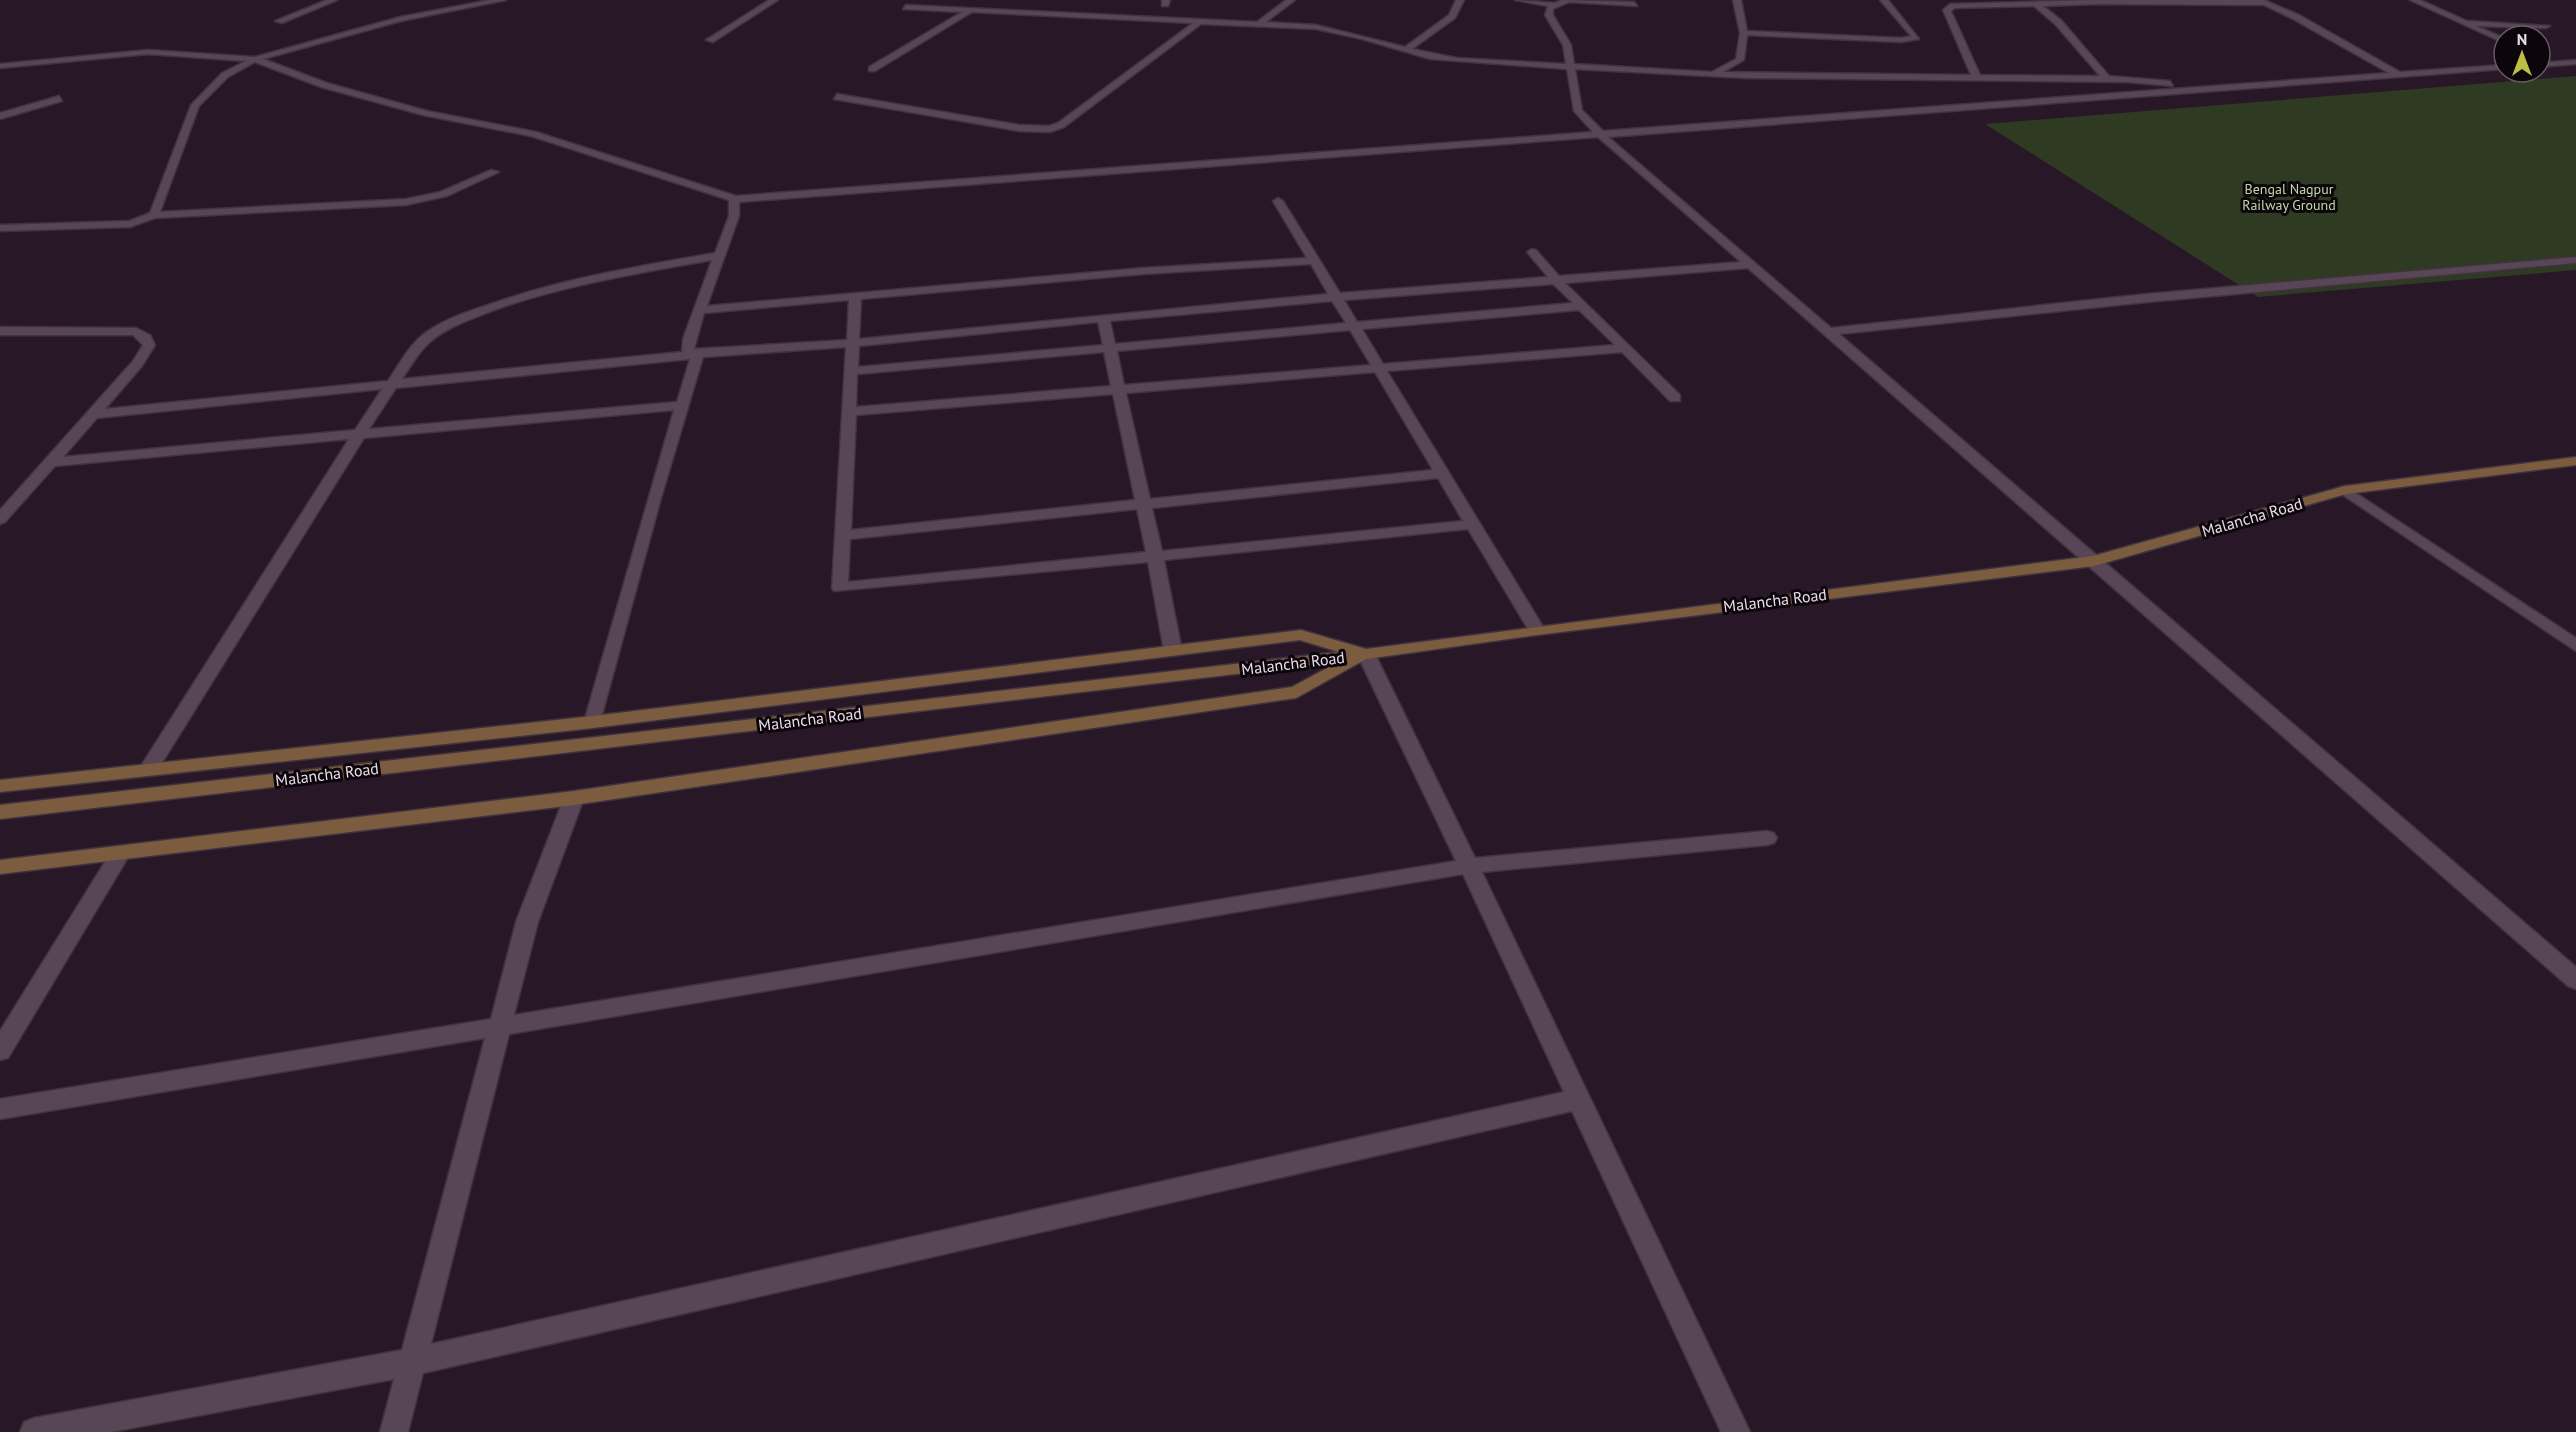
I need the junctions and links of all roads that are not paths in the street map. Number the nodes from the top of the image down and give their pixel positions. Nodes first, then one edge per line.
1 (333, 0) edge
2 (502, 0) edge
3 (774, 0) edge
4 (1291, 0) edge
5 (1460, 0) edge
6 (1519, 0) edge
7 (1737, 0) edge
8 (1884, 0) edge
9 (2414, 0) edge
10 (979, 1) edge
11 (2097, 1) edge
12 (1976, 2) edge
13 (2261, 2) edge
14 (2035, 3) junction
15 (1634, 4) dead end
16 (1554, 5) junction
17 (906, 7) dead end
18 (970, 10) junction
19 (279, 21) dead end
20 (1198, 23) junction
21 (2459, 23) junction
22 (2492, 24) edge
23 (1258, 25) junction
24 (1744, 33) junction
25 (2492, 36) edge
26 (710, 40) dead end
27 (1406, 50) junction
28 (2552, 58) edge
29 (255, 59) junction
30 (2576, 62) edge
31 (2564, 63) junction
32 (2552, 64) edge
33 (0, 66) edge
34 (1570, 67) junction
35 (2492, 68) edge
36 (872, 69) dead end
37 (1713, 75) junction
38 (2399, 75) junction
39 (1976, 77) junction
40 (2107, 79) junction
41 (2198, 89) junction
42 (837, 97) dead end
43 (59, 99) dead end
44 (0, 116) edge
45 (1602, 136) junction
46 (494, 172) dead end
47 (734, 200) junction
48 (1278, 201) dead end
49 (154, 215) junction
50 (0, 228) edge
51 (1532, 252) dead end
52 (720, 255) junction
53 (2576, 260) edge
54 (1312, 261) junction
55 (1748, 265) junction
56 (1556, 280) junction
57 (855, 295) junction
58 (1335, 297) junction
59 (1583, 306) junction
60 (700, 310) junction
61 (1102, 318) junction
62 (1355, 329) junction
63 (0, 331) edge
64 (1826, 332) junction
65 (855, 343) junction
66 (1625, 348) junction
67 (1110, 350) junction
68 (698, 354) junction
69 (1380, 370) junction
70 (853, 372) junction
71 (391, 386) junction
72 (1118, 388) junction
73 (1675, 398) dead end
74 (683, 405) junction
75 (851, 411) junction
76 (93, 414) junction
77 (360, 433) junction
78 (2576, 461) edge
79 (50, 462) junction
80 (1443, 473) junction
81 (2345, 490) junction
82 (1144, 506) junction
83 (0, 519) edge
84 (1474, 524) junction
85 (844, 535) junction
86 (1155, 556) junction
87 (2094, 561) junction
88 (1537, 630) junction
89 (2576, 646) edge
90 (1173, 651) junction
91 (1366, 654) junction
92 (593, 722) junction
93 (148, 770) junction
94 (0, 786) edge
95 (574, 798) junction
96 (0, 812) edge
97 (1767, 838) dead end
98 (120, 854) junction
99 (1469, 866) junction
100 (0, 867) edge
101 (2572, 972) edge
102 (500, 1028) junction
103 (0, 1051) edge
104 (1580, 1099) junction
105 (0, 1109) edge
106 (412, 1362) junction
107 (34, 1432) edge
108 (394, 1432) edge
109 (1736, 1432) edge

1 - 19 street
2 - 29 street
3 - 26 street
4 - 23 street
5 - 27 street
6 - 16 street
7 - 24 street
8 - 24 street
9 - 21 street
10 - 18 street
11 - 13 street
11 - 14 street
12 - 14 street
12 - 39 street
13 - 38 street
14 - 40 street
15 - 16 street
16 - 34 street
17 - 18 street
18 - 20 street
18 - 36 street
20 - 23 street
20 - 42 street
21 - 22 street
21 - 25 street
23 - 27 street
24 - 37 street
27 - 34 street
28 - 31 street
29 - 33 street
29 - 47 street
29 - 49 street
30 - 31 street
31 - 32 street
34 - 37 street
34 - 45 street
35 - 38 street
37 - 39 street
38 - 41 street
39 - 40 street
40 - 41 street
41 - 45 street
43 - 44 street
45 - 47 street
45 - 55 street
46 - 49 street
47 - 52 street
48 - 54 street
49 - 50 street
51 - 56 street
52 - 60 street
52 - 71 street
53 - 64 street
54 - 57 street
54 - 58 street
55 - 56 street
55 - 64 street
56 - 58 street
56 - 59 street
57 - 60 street
57 - 65 street
58 - 61 street
58 - 62 street
59 - 62 street
59 - 66 street
60 - 68 street
61 - 65 street
61 - 67 street
62 - 67 street
62 - 69 street
63 - 76 street
64 - 87 street
65 - 68 street
65 - 70 street
66 - 69 street
66 - 73 street
67 - 70 street
67 - 72 street
68 - 71 street
68 - 74 street
69 - 72 street
69 - 80 street
70 - 75 street
71 - 76 street
71 - 77 street
72 - 75 street
72 - 82 street
74 - 77 street
74 - 92 street
75 - 85 street
76 - 79 street
77 - 79 street
77 - 93 street
78 - 81 main road, Malancha Road
79 - 83 street
80 - 82 street
80 - 84 street
81 - 87 main road, Malancha Road
81 - 89 street
82 - 85 street
82 - 86 street
84 - 86 street
84 - 88 street
85 - 86 street
86 - 90 street
87 - 88 main road, Malancha Road
87 - 101 street
88 - 91 main road, Malancha Road
90 - 91 main road
90 - 92 main road
91 - 95 main road
91 - 96 main road, Malancha Road
91 - 99 street
92 - 93 main road
93 - 94 main road
95 - 98 main road
95 - 102 street
97 - 99 street
98 - 100 main road
98 - 103 street
99 - 102 street
99 - 104 street
102 - 105 street
102 - 106 street
104 - 106 street
104 - 109 street
106 - 107 street
106 - 108 street

